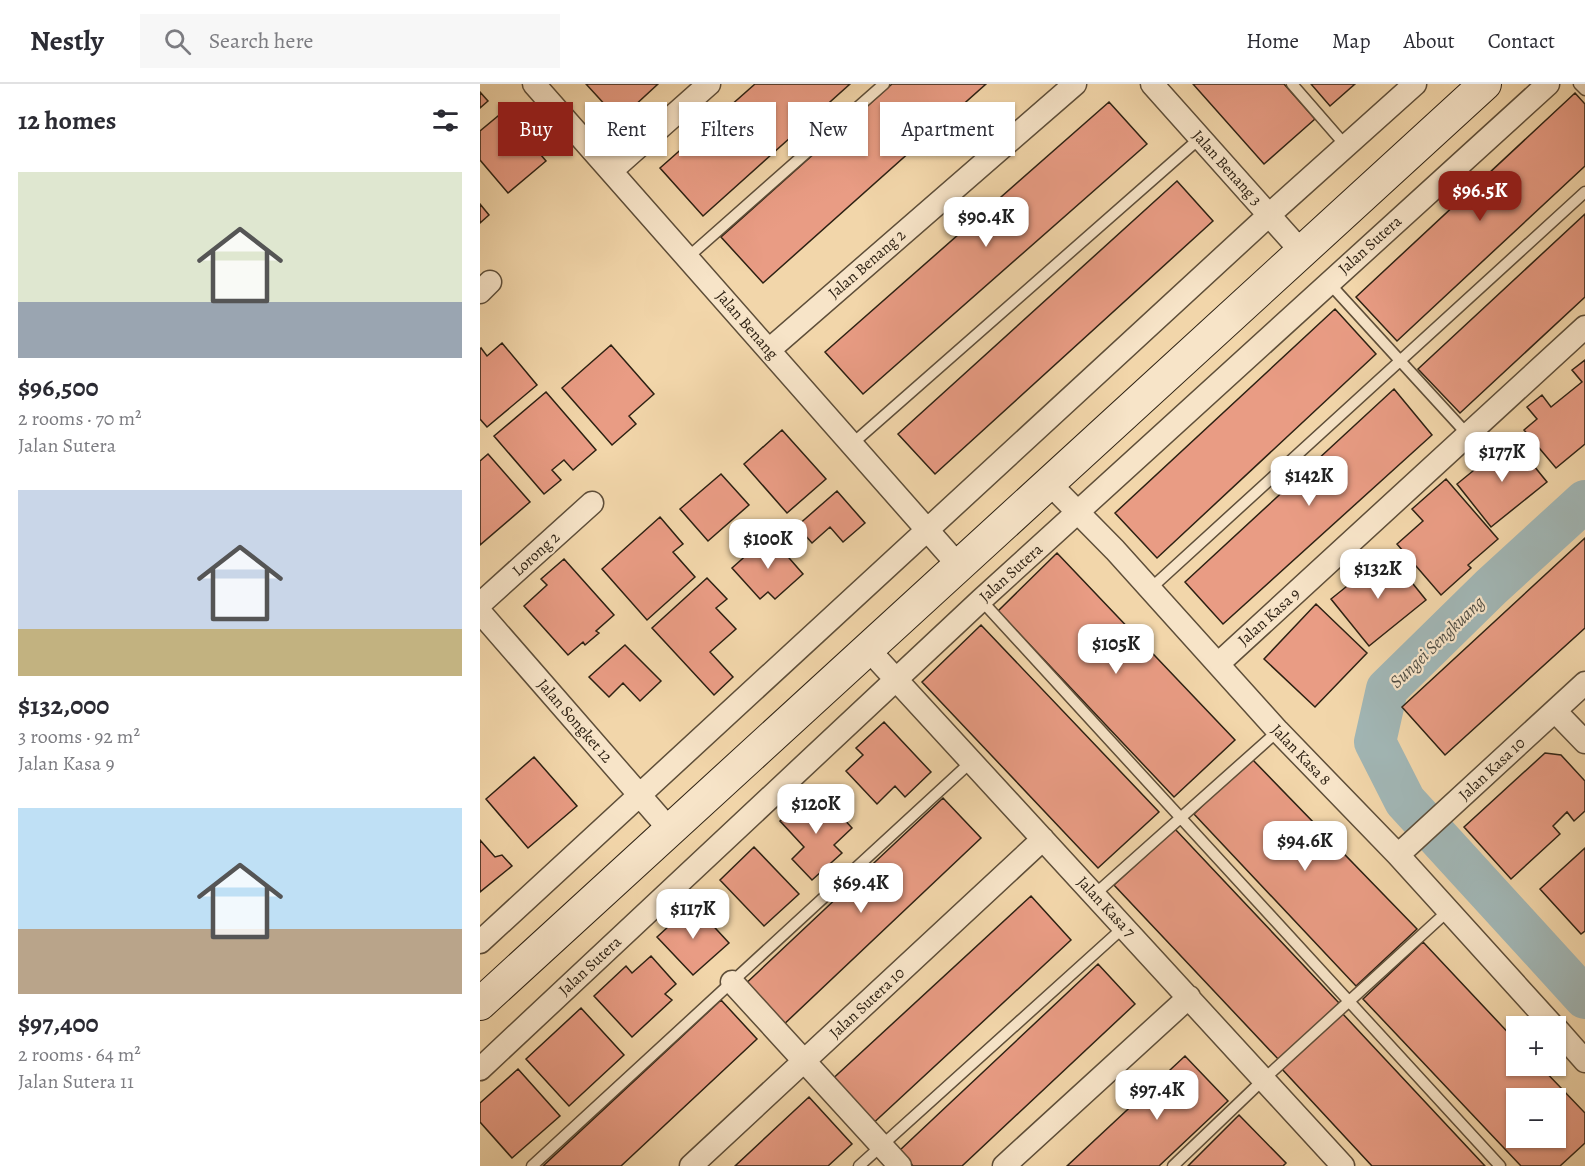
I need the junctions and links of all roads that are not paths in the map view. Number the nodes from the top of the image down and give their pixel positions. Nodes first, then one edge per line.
1 (534, 84) edge
2 (709, 84) edge
3 (884, 84) edge
4 (1075, 84) edge
5 (1152, 84) edge
6 (1292, 84) edge
7 (1415, 84) edge
8 (1548, 84) edge
9 (1579, 84) edge
10 (1469, 89) edge
11 (1585, 90) edge
12 (1200, 138) junction
13 (1346, 146) junction
14 (611, 171) junction
15 (1585, 192) edge
16 (1269, 215) junction
17 (1302, 252) junction
18 (687, 258) junction
19 (1329, 283) junction
20 (1585, 327) edge
21 (769, 350) junction
22 (1401, 360) junction
23 (1468, 435) junction
24 (852, 444) junction
25 (1049, 483) junction
26 (591, 503) dead end
27 (1079, 513) junction
28 (927, 530) junction
29 (959, 566) junction
30 (1149, 590) junction
31 (981, 600) junction
32 (480, 604) edge
33 (480, 612) edge
34 (868, 649) junction
35 (1218, 664) junction
36 (896, 679) junction
37 (1585, 683) edge
38 (1556, 711) junction
39 (1278, 731) junction
40 (1585, 742) edge
41 (972, 761) junction
42 (639, 795) junction
43 (1181, 817) junction
44 (670, 830) junction
45 (1043, 839) junction
46 (1406, 849) junction
47 (1094, 895) junction
48 (1449, 910) junction
49 (1124, 927) junction
50 (480, 942) edge
51 (732, 982) junction
52 (1189, 997) junction
53 (1350, 1001) junction
54 (480, 1004) edge
55 (1544, 1016) edge
56 (1566, 1040) edge
57 (805, 1060) junction
58 (1585, 1061) edge
59 (480, 1069) edge
60 (1264, 1079) junction
61 (881, 1146) junction
62 (1336, 1163) edge
63 (532, 1166) edge
64 (691, 1166) edge
65 (859, 1166) edge
66 (900, 1166) edge
67 (1004, 1166) edge
68 (1173, 1166) edge
69 (1500, 1166) edge

1 - 14 street, Jalan Benang
2 - 14 street
3 - 18 lane
4 - 21 street, Jalan Benang 2
5 - 12 street, Jalan Benang 3
6 - 13 lane
7 - 13 street
8 - 19 street, Jalan Sutera
9 - 11 lane
10 - 17 street
12 - 16 street, Jalan Benang 3
12 - 24 lane
13 - 16 street
14 - 18 street, Jalan Benang
15 - 22 lane
16 - 17 street, Jalan Benang 3
16 - 28 street
17 - 25 street
18 - 21 street, Jalan Benang
19 - 22 lane
19 - 27 street, Jalan Sutera
20 - 23 street, Jalan Kasa 9
21 - 24 street, Jalan Benang
22 - 23 lane
22 - 30 lane
23 - 35 street, Jalan Kasa 9
24 - 28 street, Jalan Benang
25 - 27 street, Jalan Kasa 8
25 - 29 street
26 - 32 street, Lorong 2
27 - 30 street, Jalan Kasa 8
27 - 31 street, Jalan Sutera
28 - 29 street, Jalan Benang
28 - 42 street
29 - 34 street
30 - 35 street, Jalan Kasa 8
31 - 36 street, Jalan Sutera
31 - 43 lane
33 - 42 street, Jalan Songket 12
34 - 36 street, Jalan Kasa 7
34 - 44 street
35 - 39 street, Jalan Kasa 8
36 - 41 street, Jalan Kasa 7
36 - 59 street, Jalan Sutera
37 - 38 street, Jalan Kasa 10
38 - 40 street
38 - 46 street, Jalan Kasa 10
39 - 43 lane
39 - 46 street, Jalan Kasa 8
41 - 45 street, Jalan Kasa 7
41 - 51 lane
42 - 44 street, Jalan Songket 12
42 - 50 street
43 - 47 lane
43 - 53 lane
44 - 54 street
45 - 47 street, Jalan Kasa 7
45 - 57 street, Jalan Sutera 10
46 - 48 street, Jalan Kasa 8
47 - 49 street, Jalan Kasa 7
48 - 53 lane
48 - 55 street, Jalan Kasa 8
49 - 52 street, Jalan Kasa 7
49 - 61 lane
51 - 57 street
51 - 63 lane
52 - 60 street, Jalan Kasa 7
52 - 67 street
53 - 60 lane
53 - 69 lane
56 - 58 street, Jalan Kasa 8
57 - 61 street
57 - 64 street, Jalan Sutera 10
60 - 62 street, Jalan Kasa 7
60 - 68 lane
61 - 65 lane
61 - 66 street

